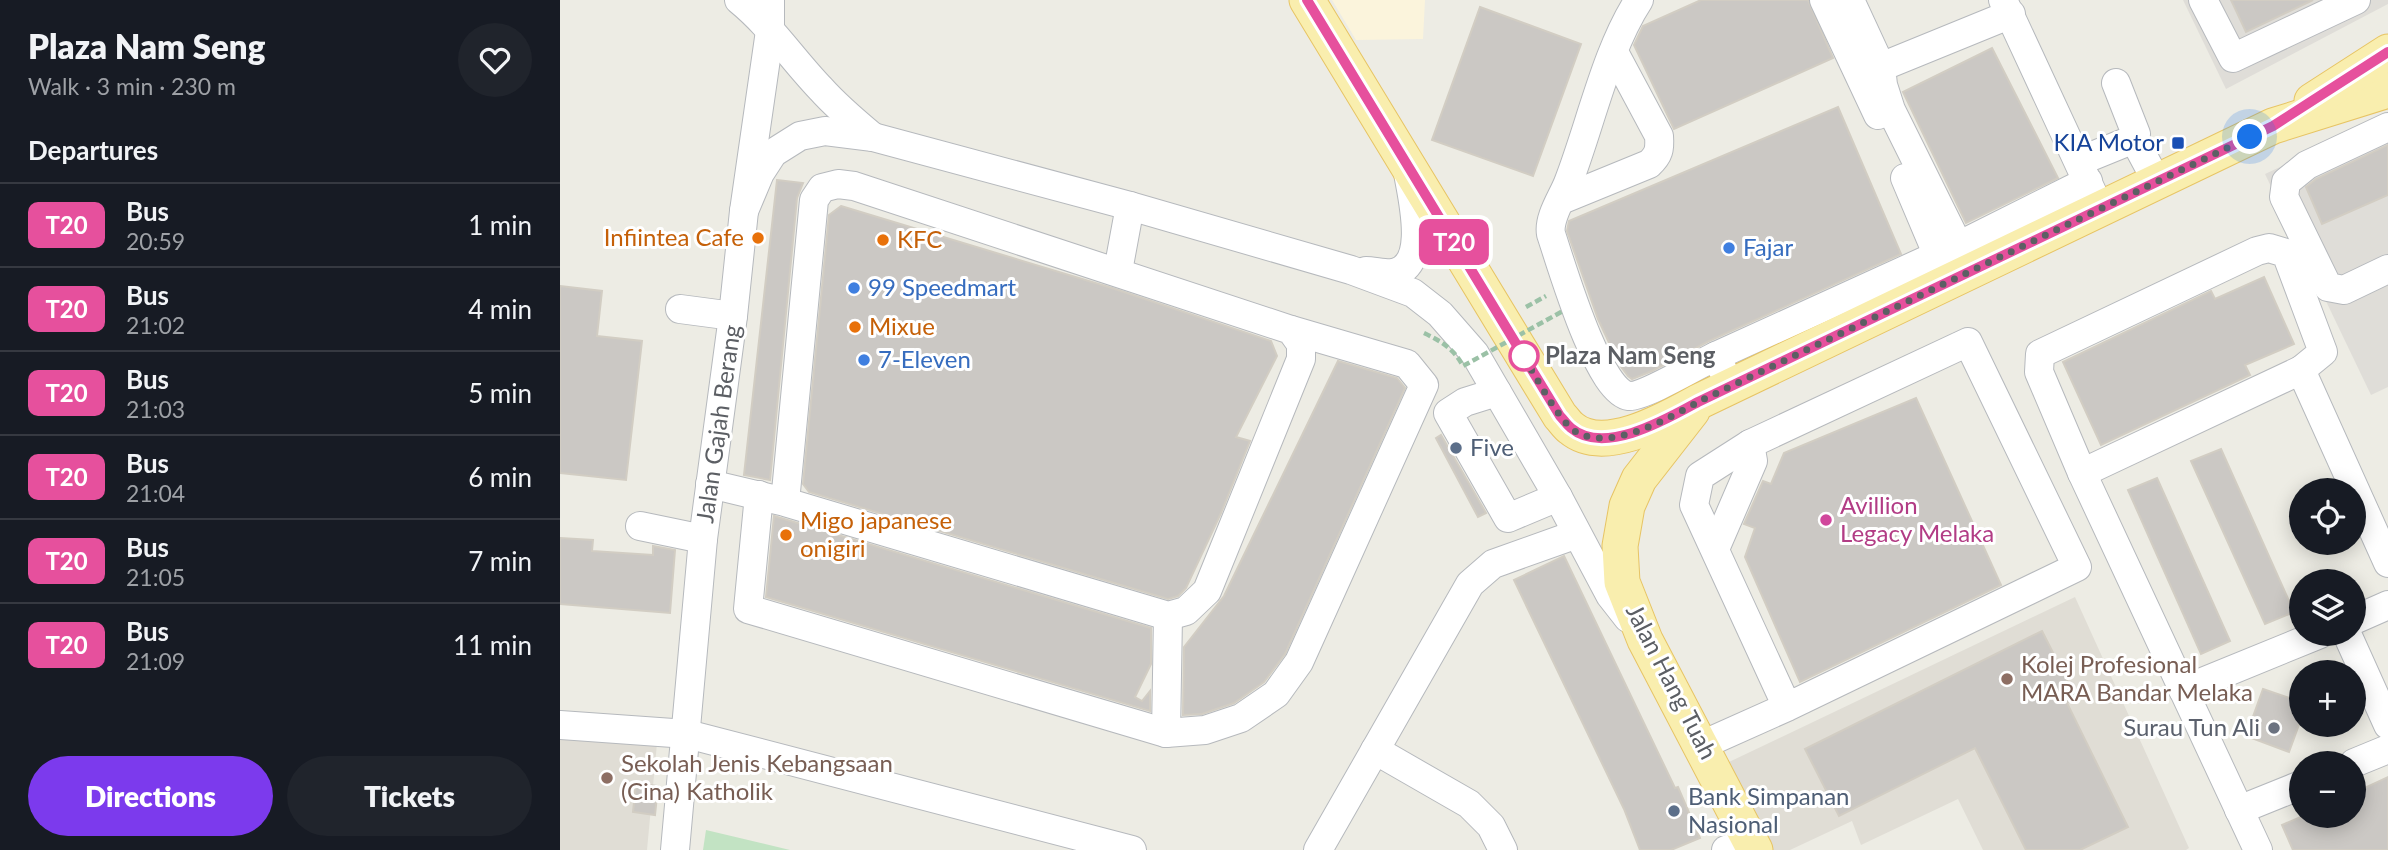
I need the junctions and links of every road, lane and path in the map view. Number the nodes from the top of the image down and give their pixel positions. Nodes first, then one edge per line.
1 (739, 0) edge
2 (770, 0) edge
3 (1307, 0) edge
4 (1639, 0) edge
5 (1824, 0) edge
6 (2203, 0) edge
7 (2357, 0) edge
8 (1857, 2) edge
9 (2007, 7) edge
10 (770, 31) junction
11 (1614, 52) junction
12 (2388, 52) edge
13 (1870, 71) junction
14 (2116, 83) dead end
15 (2388, 90) edge
16 (2273, 126) junction
17 (2388, 127) edge
18 (873, 137) junction
19 (2134, 139) junction
20 (1406, 164) junction
21 (2157, 182) junction
22 (2089, 184) junction
23 (1561, 200) junction
24 (1130, 206) junction
25 (744, 211) junction
26 (1954, 264) junction
27 (2388, 269) edge
28 (1351, 270) junction
29 (1118, 271) junction
30 (1542, 298) dead end
31 (1525, 308) dead end
32 (680, 309) dead end
33 (1563, 311) dead end
34 (733, 316) junction
35 (1291, 330) junction
36 (1424, 333) dead end
37 (1716, 356) junction
38 (2301, 370) junction
39 (1731, 387) junction
40 (1497, 392) junction
41 (1698, 402) junction
42 (1750, 444) junction
43 (2082, 473) junction
44 (710, 484) junction
45 (1558, 497) junction
46 (772, 499) junction
47 (640, 526) dead end
48 (1577, 534) junction
49 (703, 540) junction
50 (1716, 549) junction
51 (2388, 563) edge
52 (2388, 605) edge
53 (2366, 615) edge
54 (1168, 616) junction
55 (1645, 640) junction
56 (2291, 646) edge
57 (2352, 646) edge
58 (2183, 690) junction
59 (1787, 707) junction
60 (560, 725) edge
61 (2388, 725) edge
62 (1166, 733) junction
63 (687, 734) junction
64 (1702, 745) junction
65 (2388, 749) edge
66 (1375, 750) junction
67 (2366, 758) edge
68 (2289, 790) edge
69 (2239, 810) junction
70 (1744, 847) edge
71 (676, 850) edge
72 (1132, 850) edge
73 (1318, 850) edge
74 (1503, 850) edge
75 (2258, 850) edge

1 - 10 street
2 - 10 street, Jalan Gajah Berang
3 - 20 main road
4 - 11 street
5 - 13 street
6 - 7 street
8 - 13 street
9 - 13 street
9 - 22 street
10 - 18 street
10 - 25 street, Jalan Gajah Berang
11 - 23 street
11 - 23 street
12 - 16 main road
13 - 26 street
14 - 19 street
15 - 16 main road
16 - 21 main road
17 - 27 street
18 - 24 street
18 - 25 street
19 - 21 street
19 - 22 street
20 - 28 street
20 - 41 main road
21 - 22 main road
22 - 26 main road
23 - 37 street
24 - 28 street
24 - 29 street
25 - 34 street, Jalan Gajah Berang
26 - 37 street
26 - 39 main road
28 - 40 street
29 - 35 street
29 - 46 street
30 - 31 path
32 - 34 street
33 - 36 path, bridge
34 - 44 street, Jalan Gajah Berang
35 - 54 street
35 - 62 street
37 - 39 street
38 - 43 street
38 - 43 street
38 - 51 street
39 - 41 main road
40 - 45 street
40 - 45 street
41 - 55 main road, Jalan Hang Tuah
42 - 50 street
42 - 50 street
42 - 59 street
43 - 58 street
44 - 46 street
44 - 49 street, Jalan Gajah Berang
45 - 48 street
46 - 54 street
46 - 62 street
47 - 49 street
48 - 55 street
48 - 66 street
49 - 63 street, Jalan Gajah Berang
50 - 59 street
52 - 53 street
54 - 62 street
55 - 64 main road, Jalan Hang Tuah
56 - 58 street
57 - 61 street
58 - 69 street
59 - 64 street
60 - 63 street
63 - 71 street, Jalan Gajah Berang
63 - 72 street
64 - 70 main road, Jalan Hang Tuah
65 - 67 street
66 - 73 street
66 - 74 street
68 - 69 street
69 - 75 street

